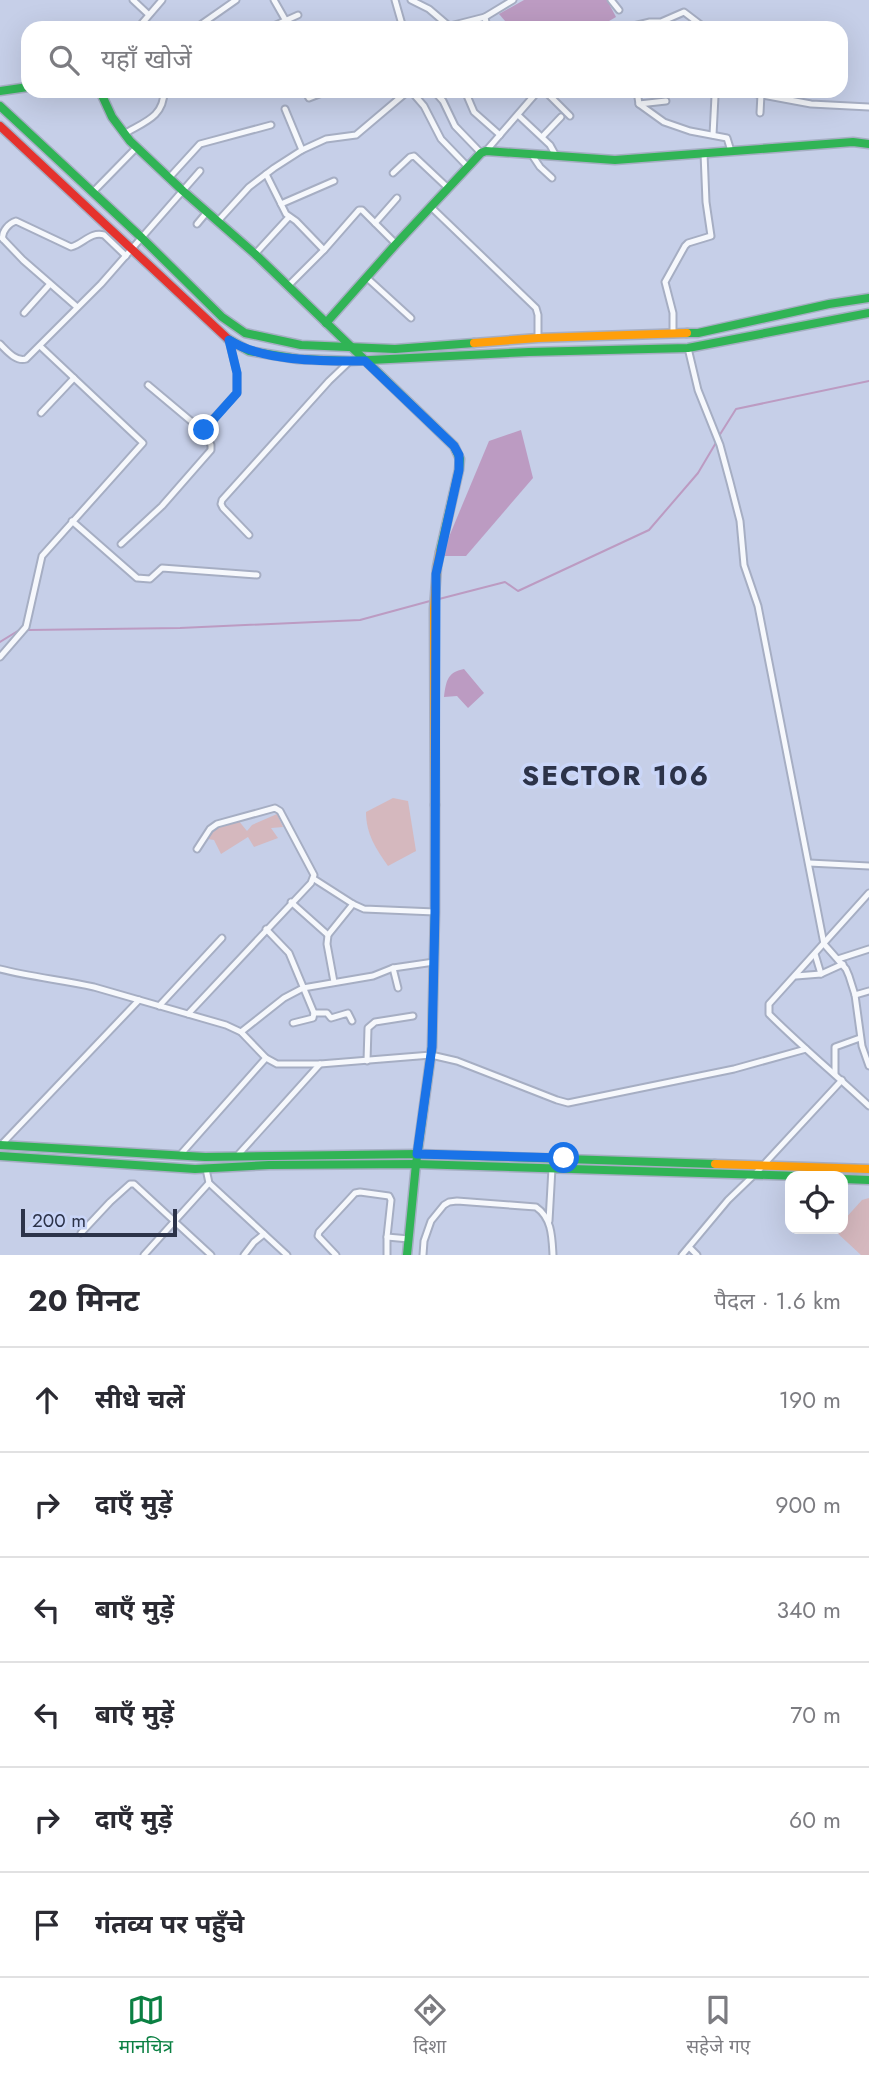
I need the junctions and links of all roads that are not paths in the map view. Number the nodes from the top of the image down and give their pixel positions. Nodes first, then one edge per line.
1 (133, 0) edge
2 (162, 0) edge
3 (236, 0) edge
4 (274, 0) edge
5 (395, 0) edge
6 (411, 0) edge
7 (513, 0) edge
8 (611, 0) edge
9 (619, 10) dead end
10 (148, 14) junction
11 (298, 15) dead end
12 (485, 17) junction
13 (285, 20) joint
14 (143, 21) edge
15 (206, 21) edge
16 (401, 21) edge
17 (445, 21) edge
18 (472, 21) edge
19 (486, 21) edge
20 (663, 21) edge
21 (696, 21) edge
22 (21, 88) edge
23 (1, 90) edge
24 (103, 98) edge
25 (163, 98) edge
26 (401, 98) edge
27 (417, 98) edge
28 (441, 98) edge
29 (468, 98) edge
30 (532, 98) edge
31 (552, 98) edge
32 (638, 98) edge
33 (716, 98) edge
34 (761, 98) edge
35 (781, 98) edge
36 (666, 101) dead end
37 (639, 104) junction
38 (0, 106) edge
39 (869, 107) edge
40 (285, 109) dead end
41 (760, 113) dead end
42 (518, 114) junction
43 (569, 116) dead end
44 (561, 117) dead end
45 (271, 125) dead end
46 (0, 127) edge
47 (124, 134) junction
48 (500, 135) junction
49 (713, 135) junction
50 (542, 137) junction
51 (869, 144) edge
52 (136, 147) junction
53 (302, 150) junction
54 (731, 151) junction
55 (483, 152) junction
56 (704, 153) junction
57 (532, 155) junction
58 (556, 156) junction
59 (468, 167) junction
60 (200, 171) dead end
61 (393, 173) dead end
62 (266, 174) junction
63 (170, 178) junction
64 (552, 178) dead end
65 (334, 181) dead end
66 (448, 188) junction
67 (183, 191) junction
68 (93, 192) junction
69 (397, 198) dead end
70 (281, 204) junction
71 (431, 207) junction
72 (207, 212) junction
73 (289, 217) junction
74 (218, 221) junction
75 (375, 223) junction
76 (197, 224) dead end
77 (1, 238) edge
78 (142, 239) junction
79 (396, 244) junction
80 (324, 250) junction
81 (129, 253) junction
82 (255, 254) junction
83 (366, 277) junction
84 (50, 284) junction
85 (288, 286) junction
86 (869, 298) edge
87 (77, 307) junction
88 (24, 313) dead end
89 (869, 313) edge
90 (411, 318) dead end
91 (326, 323) junction
92 (673, 334) junction
93 (538, 338) junction
94 (229, 340) junction
95 (0, 344) edge
96 (40, 346) junction
97 (351, 348) junction
98 (688, 348) junction
99 (6, 349) junction
100 (0, 355) edge
101 (350, 361) junction
102 (365, 361) junction
103 (75, 378) junction
104 (148, 385) dead end
105 (41, 412) dead end
106 (204, 432) junction
107 (72, 521) junction
108 (249, 535) dead end
109 (121, 544) dead end
110 (257, 575) dead end
111 (0, 657) edge
112 (197, 849) dead end
113 (808, 863) junction
114 (869, 866) edge
115 (314, 879) junction
116 (869, 893) edge
117 (291, 902) junction
118 (353, 904) junction
119 (435, 912) junction
120 (266, 929) junction
121 (327, 935) junction
122 (222, 938) dead end
123 (824, 944) junction
124 (869, 949) edge
125 (815, 954) junction
126 (838, 958) junction
127 (434, 962) junction
128 (843, 964) junction
129 (393, 968) junction
130 (0, 969) edge
131 (821, 974) junction
132 (796, 976) junction
133 (334, 982) junction
134 (303, 988) junction
135 (398, 988) dead end
136 (869, 991) edge
137 (855, 995) junction
138 (139, 1000) junction
139 (159, 1006) junction
140 (314, 1013) junction
141 (188, 1014) junction
142 (413, 1016) dead end
143 (352, 1021) dead end
144 (293, 1023) dead end
145 (241, 1032) junction
146 (860, 1038) junction
147 (865, 1046) edge
148 (806, 1049) junction
149 (431, 1055) junction
150 (266, 1058) junction
151 (367, 1060) junction
152 (320, 1064) junction
153 (869, 1066) edge
154 (835, 1074) junction
155 (842, 1080) junction
156 (869, 1106) edge
157 (0, 1146) edge
158 (417, 1154) junction
159 (180, 1155) junction
160 (0, 1156) edge
161 (237, 1156) junction
162 (415, 1164) junction
163 (763, 1165) junction
164 (552, 1168) junction
165 (206, 1169) junction
166 (869, 1169) edge
167 (755, 1174) junction
168 (785, 1175) edge
169 (848, 1179) edge
170 (869, 1180) edge
171 (209, 1183) junction
172 (175, 1222) junction
173 (549, 1224) junction
174 (81, 1233) dead end
175 (264, 1234) junction
176 (387, 1237) junction
177 (409, 1239) junction
178 (689, 1247) junction
179 (144, 1255) edge
180 (211, 1255) edge
181 (244, 1255) edge
182 (287, 1255) edge
183 (336, 1255) edge
184 (387, 1255) edge
185 (407, 1255) edge
186 (423, 1255) edge
187 (553, 1255) edge
188 (682, 1255) edge
189 (697, 1255) edge

1 - 10 street
2 - 10 street
3 - 15 street
4 - 13 street
5 - 16 street
6 - 17 street
7 - 12 street
8 - 9 street
10 - 14 street
11 - 13 street
12 - 18 street
12 - 19 street
20 - 21 street
22 - 23 street
24 - 47 street
25 - 47 street
26 - 53 street
27 - 59 street
28 - 55 street
29 - 48 street
30 - 42 street
31 - 43 street
32 - 37 street
33 - 49 street
34 - 41 street
35 - 39 street
36 - 37 street
37 - 49 street
38 - 68 street
40 - 53 street
42 - 48 street
42 - 50 street
44 - 50 street
45 - 63 street
46 - 81 street
47 - 52 street
48 - 55 street
49 - 54 street
50 - 58 street
51 - 54 street
52 - 63 street
52 - 68 street
53 - 62 street
54 - 56 street
55 - 57 street
55 - 59 street
56 - 58 street
56 - 92 street
57 - 58 street
57 - 64 street
59 - 66 street
60 - 67 street
61 - 66 street
62 - 70 street
62 - 74 street
63 - 67 street
65 - 70 street
66 - 71 street
67 - 72 street
67 - 78 street
68 - 78 street
69 - 75 street
70 - 73 street
71 - 79 street
71 - 93 street
72 - 74 street
72 - 76 street
73 - 80 street
73 - 82 street
74 - 82 street
75 - 79 street
75 - 80 street
77 - 81 street
77 - 84 street
78 - 81 street
78 - 97 street
79 - 83 street
80 - 85 street
81 - 87 street
81 - 94 street
82 - 85 street
83 - 90 street
83 - 91 street
84 - 87 street
84 - 88 street
85 - 91 street
86 - 92 street
87 - 96 street
89 - 98 street
91 - 97 street
92 - 93 street
93 - 97 street
94 - 101 street
94 - 106 street
95 - 99 street
96 - 99 street
96 - 103 street
97 - 102 street
98 - 102 street
98 - 113 street
99 - 100 street
101 - 102 street
101 - 108 street
102 - 119 street
103 - 105 street
103 - 107 street
104 - 106 street
106 - 109 street
107 - 110 street
107 - 111 street
112 - 115 street
113 - 114 street
113 - 123 street
115 - 117 street
115 - 118 street
116 - 123 street
117 - 120 street
117 - 121 street
118 - 119 street
118 - 121 street
119 - 127 street
120 - 134 street
120 - 141 street
121 - 133 street
122 - 139 street
123 - 125 street
123 - 126 street
124 - 126 street
125 - 131 street
125 - 132 street
126 - 128 street
127 - 129 street
127 - 149 street
128 - 131 street
128 - 137 street
129 - 133 street
129 - 135 street
130 - 138 street
131 - 132 street
132 - 148 street
133 - 134 street
134 - 140 street
134 - 145 street
136 - 137 street
137 - 146 street
138 - 139 street
138 - 157 street
139 - 141 street
140 - 143 street
140 - 144 street
141 - 145 street
142 - 151 street
145 - 150 street
146 - 147 street
146 - 154 street
147 - 153 street
148 - 149 street
148 - 154 street
149 - 151 street
149 - 158 street
150 - 152 street
150 - 159 street
151 - 152 street
152 - 161 street
154 - 155 street
155 - 156 street
155 - 163 street
157 - 159 street
158 - 161 street
158 - 162 street
158 - 163 street
159 - 161 street
160 - 165 street
162 - 164 street
162 - 165 street
162 - 177 street
163 - 166 street
163 - 167 street
164 - 167 street
164 - 173 street
165 - 171 street
167 - 168 street
167 - 178 street
169 - 170 street
171 - 172 street
171 - 175 street
172 - 174 street
172 - 179 street
172 - 180 street
173 - 186 street
173 - 187 street
175 - 181 street
175 - 182 street
176 - 177 street
176 - 183 street
176 - 184 street
177 - 185 street
178 - 188 street
178 - 189 street

